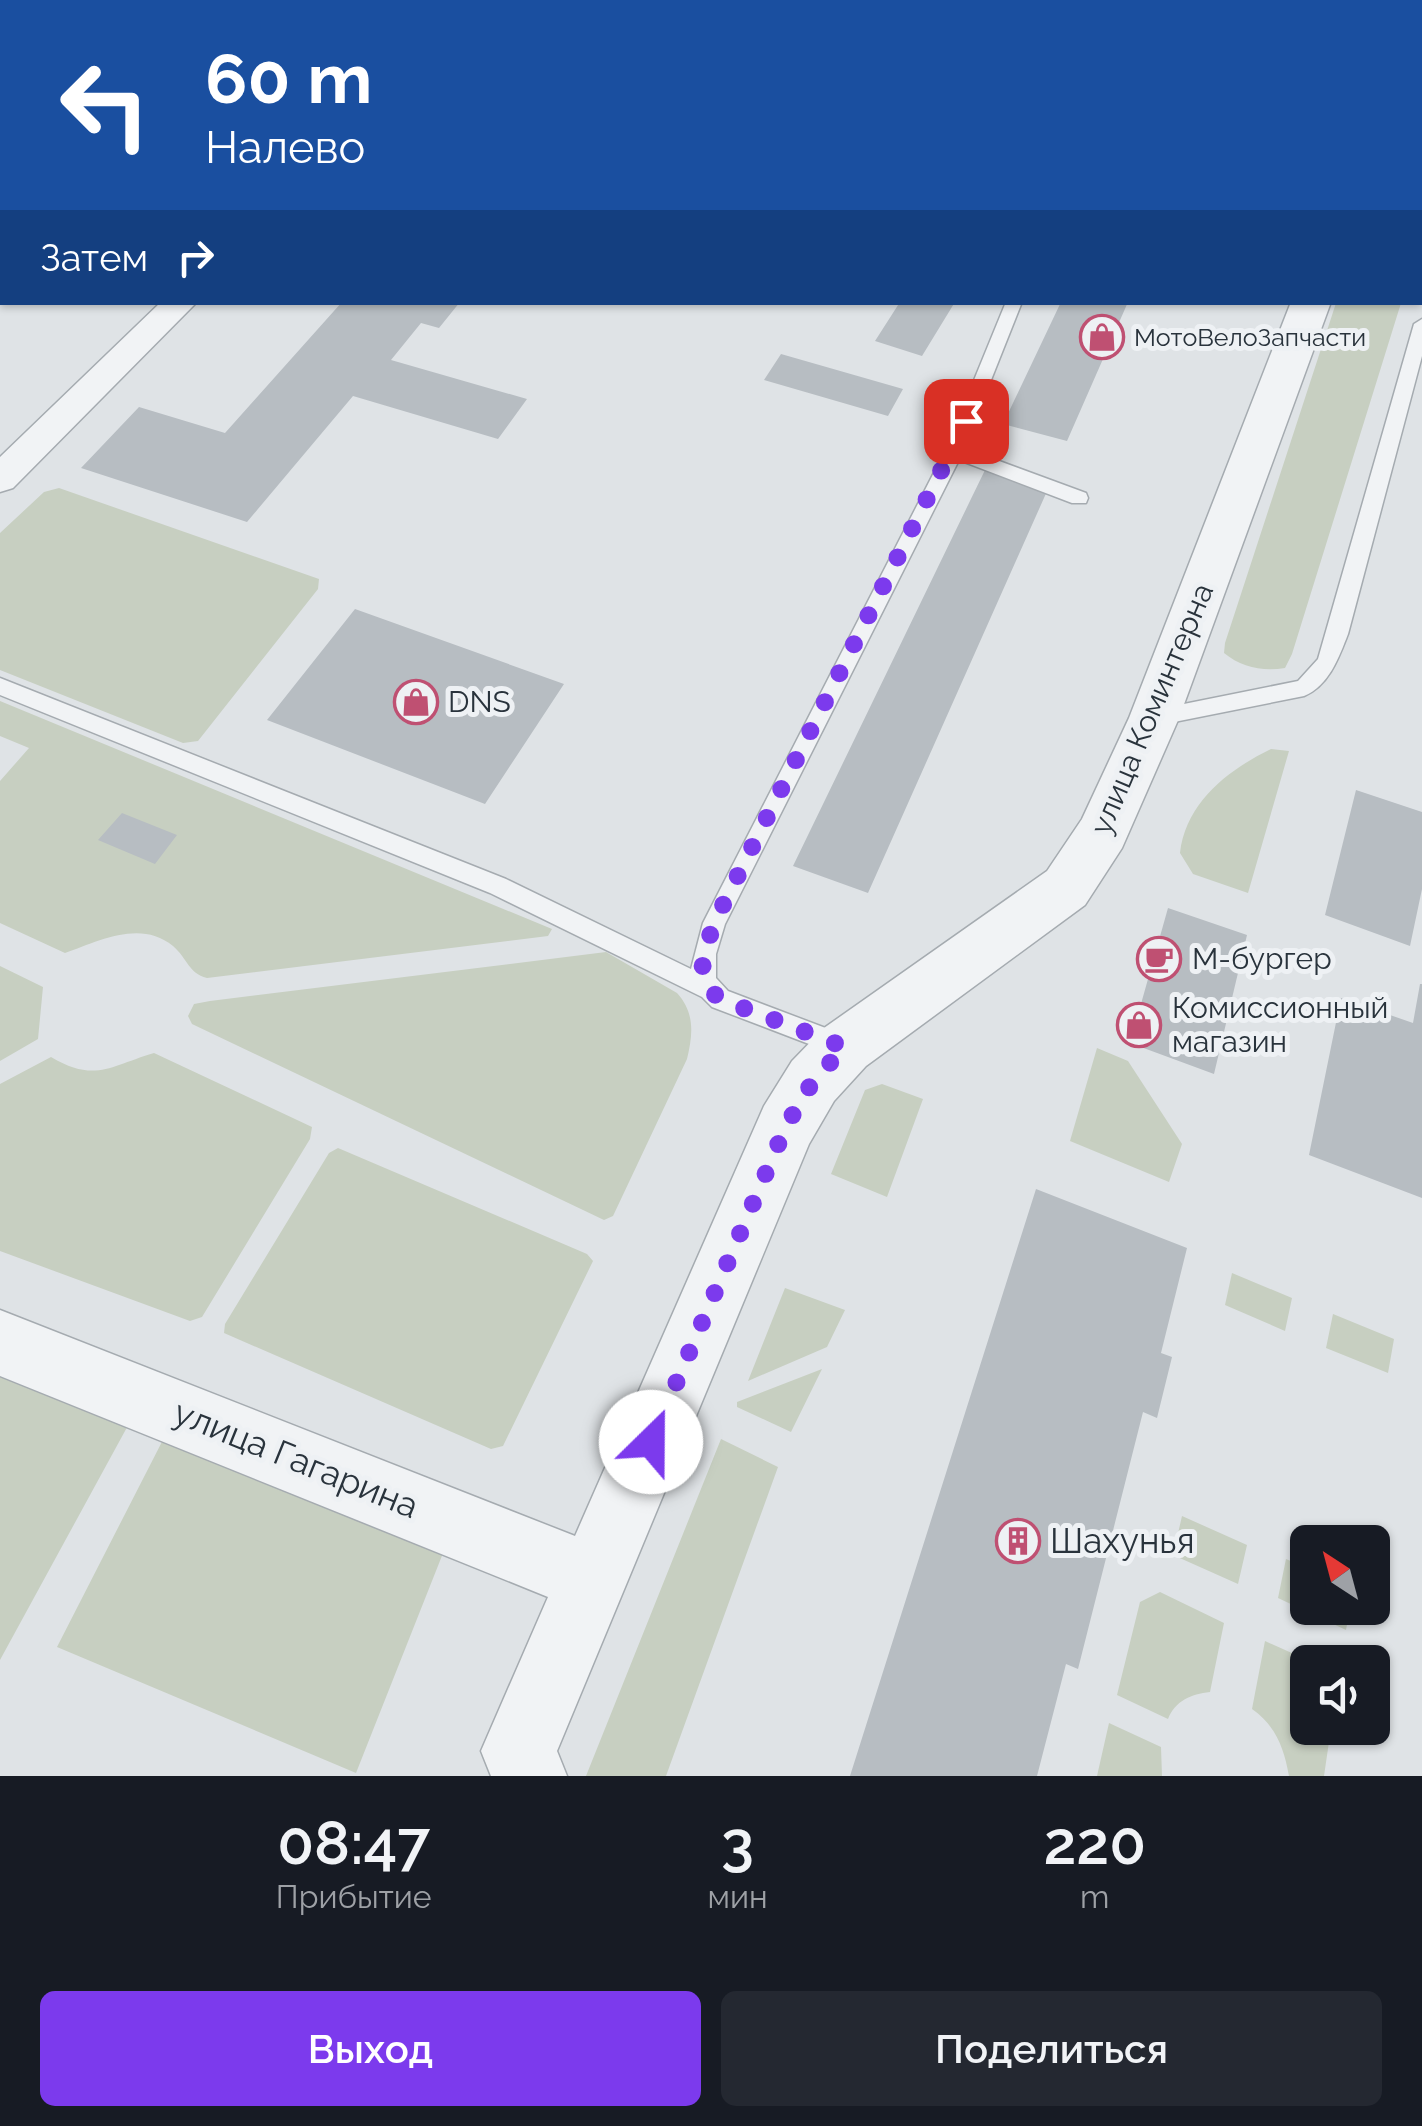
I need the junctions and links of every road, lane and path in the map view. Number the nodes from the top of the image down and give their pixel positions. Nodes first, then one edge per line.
1 (177, 305) edge
2 (1013, 305) edge
3 (1311, 305) edge
4 (1422, 324) edge
5 (17, 440) edge
6 (954, 451) junction
7 (0, 479) edge
8 (1079, 498) dead end
9 (0, 686) edge
10 (1154, 718) junction
11 (706, 988) junction
12 (845, 1047) junction
13 (0, 1343) edge
14 (591, 1578) junction
15 (519, 1768) edge

1 - 5 street
2 - 6 lane
3 - 10 street, улица Коминтерна
4 - 10 lane
5 - 7 street
6 - 8 lane
6 - 11 lane
9 - 11 lane
10 - 12 street, улица Коминтерна
11 - 12 lane
12 - 14 street, улица Коминтерна
13 - 14 street, улица Гагарина
14 - 15 street, улица Коминтерна

